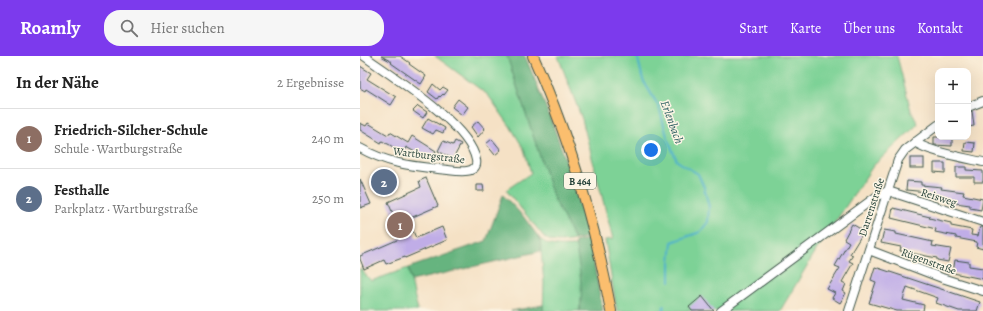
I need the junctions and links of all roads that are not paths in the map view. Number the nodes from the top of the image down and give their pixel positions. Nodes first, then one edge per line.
1 (364, 56) edge
2 (533, 56) edge
3 (983, 101) edge
4 (971, 106) edge
5 (935, 127) edge
6 (915, 142) junction
7 (360, 148) edge
8 (983, 162) edge
9 (888, 191) junction
10 (983, 222) edge
11 (869, 250) junction
12 (983, 291) edge
13 (852, 310) edge
14 (611, 311) edge
15 (721, 311) edge

1 - 7 street, Wartburgstraße
2 - 14 main road, B 464
3 - 4 street
5 - 6 street, Darrenstraße
6 - 8 street
6 - 9 street, Darrenstraße
9 - 10 street, Reisweg
9 - 11 street, Darrenstraße
9 - 15 street
11 - 12 street, Rügenstraße
11 - 13 street, Darrenstraße

